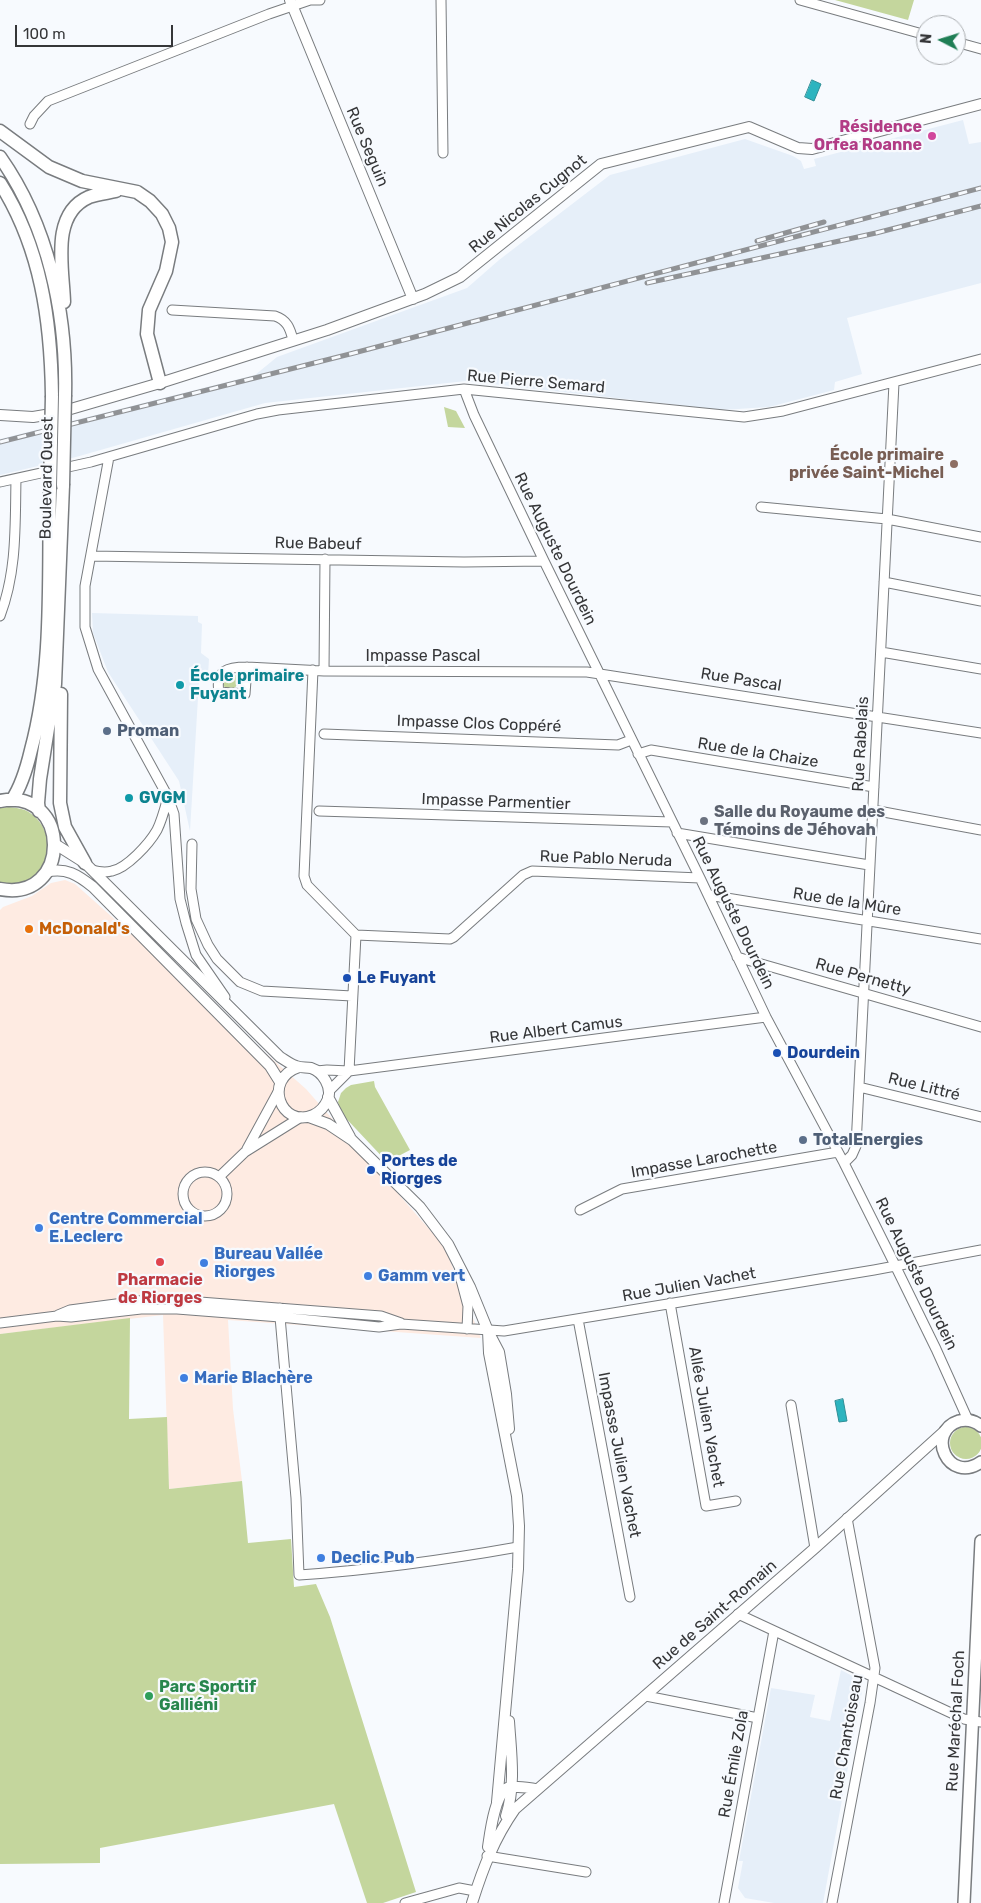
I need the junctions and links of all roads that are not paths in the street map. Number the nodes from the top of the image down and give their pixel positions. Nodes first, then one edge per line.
1 (320, 0) edge
2 (441, 0) edge
3 (800, 0) edge
4 (292, 2) edge
5 (916, 32) edge
6 (966, 45) edge
7 (981, 49) edge
8 (981, 104) edge
9 (30, 124) dead end
10 (0, 131) edge
11 (443, 153) dead end
12 (0, 157) edge
13 (0, 183) edge
14 (124, 189) junction
15 (414, 299) junction
16 (172, 310) dead end
17 (293, 340) junction
18 (64, 346) junction
19 (981, 359) edge
20 (894, 382) junction
21 (160, 383) junction
22 (464, 389) junction
23 (0, 415) edge
24 (109, 457) junction
25 (16, 479) junction
26 (0, 482) edge
27 (761, 507) dead end
28 (887, 519) junction
29 (981, 536) edge
30 (62, 553) junction
31 (91, 556) junction
32 (325, 559) junction
33 (544, 561) junction
34 (884, 582) junction
35 (981, 601) edge
36 (0, 616) edge
37 (881, 652) junction
38 (247, 667) dead end
39 (981, 669) edge
40 (313, 670) junction
41 (324, 670) junction
42 (599, 674) junction
43 (878, 716) junction
44 (981, 733) edge
45 (324, 734) dead end
46 (631, 740) junction
47 (638, 754) junction
48 (874, 787) junction
49 (168, 797) junction
50 (6, 800) edge
51 (873, 810) junction
52 (40, 811) junction
53 (319, 811) dead end
54 (672, 822) junction
55 (981, 830) edge
56 (677, 833) junction
57 (55, 844) junction
58 (192, 844) dead end
59 (869, 865) junction
60 (89, 867) junction
61 (46, 872) junction
62 (700, 878) junction
63 (2, 890) edge
64 (708, 895) junction
65 (866, 919) junction
66 (356, 935) junction
67 (981, 939) edge
68 (737, 957) junction
69 (864, 992) junction
70 (352, 996) junction
71 (236, 1014) junction
72 (766, 1017) junction
73 (981, 1027) edge
74 (299, 1067) junction
75 (317, 1071) junction
76 (349, 1072) junction
77 (279, 1087) junction
78 (859, 1087) junction
79 (328, 1094) junction
80 (305, 1117) junction
81 (981, 1117) edge
82 (352, 1140) junction
83 (246, 1152) junction
84 (838, 1152) junction
85 (844, 1162) junction
86 (219, 1177) junction
87 (580, 1210) dead end
88 (448, 1244) junction
89 (981, 1250) edge
90 (895, 1266) junction
91 (670, 1303) junction
92 (280, 1312) junction
93 (578, 1319) junction
94 (0, 1323) edge
95 (467, 1329) junction
96 (488, 1331) junction
97 (791, 1405) dead end
98 (968, 1420) junction
99 (981, 1426) edge
100 (948, 1428) junction
101 (944, 1453) junction
102 (912, 1462) junction
103 (981, 1462) edge
104 (736, 1501) dead end
105 (847, 1518) junction
106 (981, 1541) edge
107 (518, 1547) junction
108 (815, 1548) junction
109 (630, 1597) dead end
110 (738, 1614) junction
111 (774, 1631) junction
112 (874, 1677) junction
113 (507, 1694) junction
114 (646, 1696) junction
115 (758, 1718) junction
116 (977, 1722) edge
117 (512, 1787) junction
118 (538, 1789) junction
119 (504, 1793) junction
120 (523, 1801) junction
121 (502, 1826) junction
122 (487, 1856) junction
123 (586, 1872) dead end
124 (475, 1891) junction
125 (405, 1903) edge
126 (472, 1903) edge
127 (724, 1903) edge
128 (832, 1903) edge
129 (964, 1903) edge

1 - 4 street
2 - 11 street
3 - 5 street
4 - 9 street
4 - 15 street, Rue Seguin
6 - 7 street
8 - 15 street, Rue Nicolas Cugnot
10 - 14 main road
12 - 18 main road, Boulevard Ouest
13 - 50 main road, Boulevard Ouest, bridge
14 - 18 main road
14 - 21 main road
15 - 17 street, Rue Nicolas Cugnot
16 - 17 street
17 - 21 street, Rue Nicolas Cugnot
18 - 30 main road, Boulevard Ouest, bridge
19 - 20 street, Rue Pierre Semard
20 - 22 street, Rue Pierre Semard
20 - 28 street, Rue Rabelais
21 - 23 street, Rue Nicolas Cugnot
22 - 24 street, Rue Pierre Semard
22 - 33 street, Rue Auguste Dourdein
24 - 25 street, Rue Pierre Semard
24 - 31 street
25 - 26 street, Rue Pierre Semard
25 - 36 street
27 - 28 street
28 - 29 street
28 - 34 street, Rue Rabelais
30 - 52 main road, Boulevard Ouest
30 - 60 main road
31 - 32 street, Rue Babeuf
31 - 49 street
32 - 33 street, Rue Babeuf
32 - 41 street
33 - 42 street, Rue Auguste Dourdein
34 - 35 street
34 - 37 street, Rue Rabelais
37 - 39 street
37 - 43 street, Rue Rabelais
38 - 40 street, Impasse Pascal
40 - 41 street, Impasse Pascal
40 - 66 street
41 - 42 street, Impasse Pascal
42 - 43 street, Rue Pascal
42 - 46 street, Rue Auguste Dourdein
43 - 44 street
43 - 48 street, Rue Rabelais
45 - 46 street, Impasse Clos Coppéré
46 - 47 street, Rue Auguste Dourdein
47 - 48 street, Rue de la Chaize
47 - 54 street, Rue Auguste Dourdein
48 - 51 street, Rue Rabelais
49 - 60 street
49 - 71 street
50 - 52 main road
51 - 55 street
51 - 59 street, Rue Rabelais
52 - 57 main road
53 - 54 street, Impasse Parmentier
54 - 56 street, Rue Auguste Dourdein
56 - 59 street
56 - 62 street, Rue Auguste Dourdein
57 - 60 street
57 - 61 main road
58 - 70 street
59 - 65 street, Rue Rabelais
60 - 71 street
61 - 63 main road
61 - 77 street
62 - 64 street, Rue Auguste Dourdein
62 - 66 street, Rue Pablo Neruda
64 - 65 street, Rue de la Mûre
64 - 68 street, Rue Auguste Dourdein
65 - 67 street, Rue de la Mûre
65 - 69 street, Rue Rabelais
66 - 70 street
68 - 69 street, Rue Pernetty
68 - 72 street, Rue Auguste Dourdein
69 - 73 street, Rue Pernetty
69 - 78 street, Rue Rabelais
70 - 76 street
71 - 74 street
72 - 76 street, Rue Albert Camus
72 - 84 street, Rue Auguste Dourdein
74 - 75 street
74 - 77 street
75 - 76 street, Rue Albert Camus
75 - 79 street
76 - 79 street
77 - 80 street
77 - 83 street
78 - 81 street, Rue Littré
78 - 85 street, Rue Rabelais
79 - 80 street
79 - 82 street
80 - 82 street
80 - 83 street
82 - 88 street
83 - 86 street
84 - 85 street, Rue Auguste Dourdein
84 - 87 street, Impasse Larochette
85 - 90 street, Rue Auguste Dourdein
86 - 86 street
88 - 95 street
88 - 96 street
89 - 90 street, Rue Julien Vachet
90 - 91 street, Rue Julien Vachet
90 - 98 street, Rue Auguste Dourdein
91 - 93 street, Rue Julien Vachet
91 - 104 street, Allée Julien Vachet
92 - 94 street, Rue Julien Vachet
92 - 95 street, Rue Julien Vachet
92 - 107 street
93 - 96 street, Rue Julien Vachet
93 - 109 street, Impasse Julien Vachet
95 - 96 street, Rue Julien Vachet
96 - 107 street
97 - 108 street
98 - 99 main road
98 - 100 main road
100 - 101 main road
100 - 102 street, Rue de Saint-Romain
101 - 102 street, Rue de Saint-Romain
101 - 103 main road
102 - 105 street, Rue de Saint-Romain
105 - 108 street, Rue de Saint-Romain
105 - 112 street, Rue Chantoiseau
106 - 116 main road, Rue Maréchal Foch
107 - 113 street
108 - 110 street, Rue de Saint-Romain
110 - 111 street
110 - 114 street, Rue de Saint-Romain
111 - 112 street
111 - 115 street, Rue Émile Zola
112 - 116 street
112 - 128 street, Rue Chantoiseau
113 - 117 street
113 - 119 street
114 - 115 street
114 - 118 street, Rue de Saint-Romain
115 - 127 street, Rue Émile Zola
116 - 129 main road, Rue Maréchal Foch
117 - 118 street
117 - 119 street
118 - 120 street, Rue de Saint-Romain
119 - 120 street
119 - 121 street
119 - 122 street, Rue de Saint-Romain
120 - 121 street, Rue de Saint-Romain
121 - 122 street, Rue de Saint-Romain
122 - 123 street
122 - 124 street, Rue de Saint-Romain
124 - 125 street
124 - 126 street, Rue de Saint-Romain

